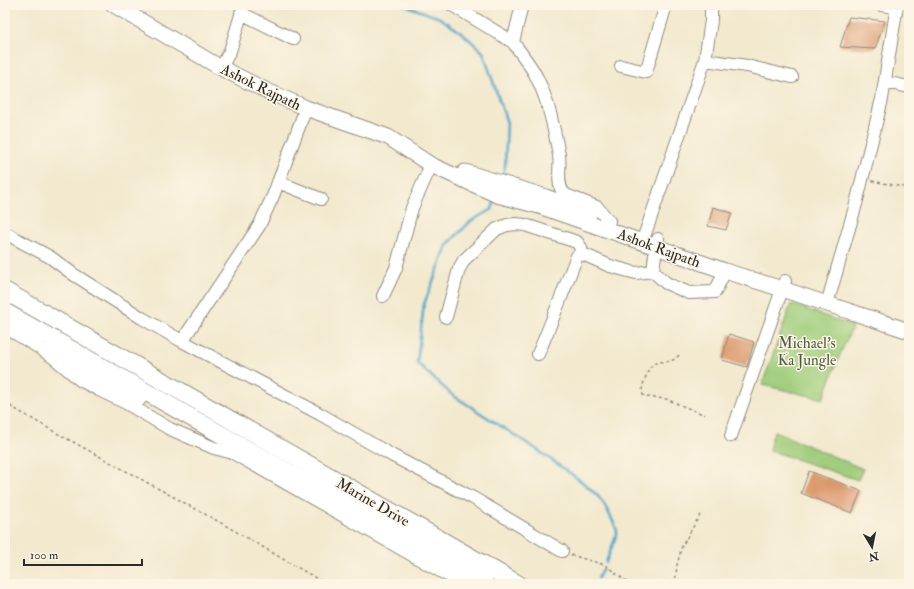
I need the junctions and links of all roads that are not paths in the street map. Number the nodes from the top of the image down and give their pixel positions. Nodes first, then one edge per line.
1 (114, 5) edge
2 (452, 5) edge
3 (522, 5) edge
4 (666, 5) edge
5 (711, 5) edge
6 (881, 5) edge
7 (897, 6) edge
8 (242, 9) edge
9 (293, 39) dead end
10 (513, 42) junction
11 (705, 60) junction
12 (621, 66) dead end
13 (221, 68) junction
14 (792, 77) dead end
15 (885, 82) junction
16 (909, 88) edge
17 (306, 108) junction
18 (415, 154) junction
19 (432, 165) junction
20 (470, 179) junction
21 (278, 182) junction
22 (321, 198) dead end
23 (541, 201) junction
24 (609, 221) junction
25 (5, 233) edge
26 (648, 239) junction
27 (681, 251) junction
28 (580, 254) junction
29 (653, 271) junction
30 (725, 271) junction
31 (5, 281) edge
32 (784, 285) junction
33 (5, 291) edge
34 (383, 296) dead end
35 (828, 300) junction
36 (5, 312) edge
37 (446, 317) dead end
38 (909, 322) edge
39 (5, 327) edge
40 (909, 332) edge
41 (182, 341) junction
42 (99, 346) junction
43 (538, 354) dead end
44 (216, 425) junction
45 (731, 436) dead end
46 (562, 551) road end
47 (463, 584) edge
48 (485, 584) edge
49 (518, 584) edge

1 - 13 main road, Ashok Rajpath
2 - 10 street
3 - 10 street
4 - 12 street
5 - 11 street
6 - 7 street
7 - 15 street
8 - 9 street
8 - 13 street
10 - 24 street
11 - 14 street
11 - 26 street
13 - 17 main road, Ashok Rajpath
15 - 16 street
15 - 35 street
17 - 18 main road, Ashok Rajpath
17 - 21 street
18 - 19 main road, Ashok Rajpath
18 - 20 main road, Ashok Rajpath
19 - 20 main road, Ashok Rajpath
19 - 34 street
20 - 23 main road, Ashok Rajpath
21 - 22 street
21 - 41 street
23 - 24 main road, Ashok Rajpath
23 - 26 main road, Ashok Rajpath
24 - 26 main road, Ashok Rajpath
25 - 41 street
26 - 27 main road, Ashok Rajpath
26 - 29 street
27 - 30 main road, Ashok Rajpath
27 - 32 main road, Ashok Rajpath
28 - 29 street
28 - 37 street
28 - 43 street
29 - 30 street
30 - 32 main road, Ashok Rajpath
31 - 42 highway
32 - 35 main road, Ashok Rajpath
32 - 45 street
33 - 42 highway
35 - 38 main road, Ashok Rajpath
35 - 40 main road, Ashok Rajpath
36 - 44 highway
39 - 47 street
41 - 46 street
42 - 44 highway
44 - 48 highway, Marine Drive
44 - 49 highway, Marine Drive

